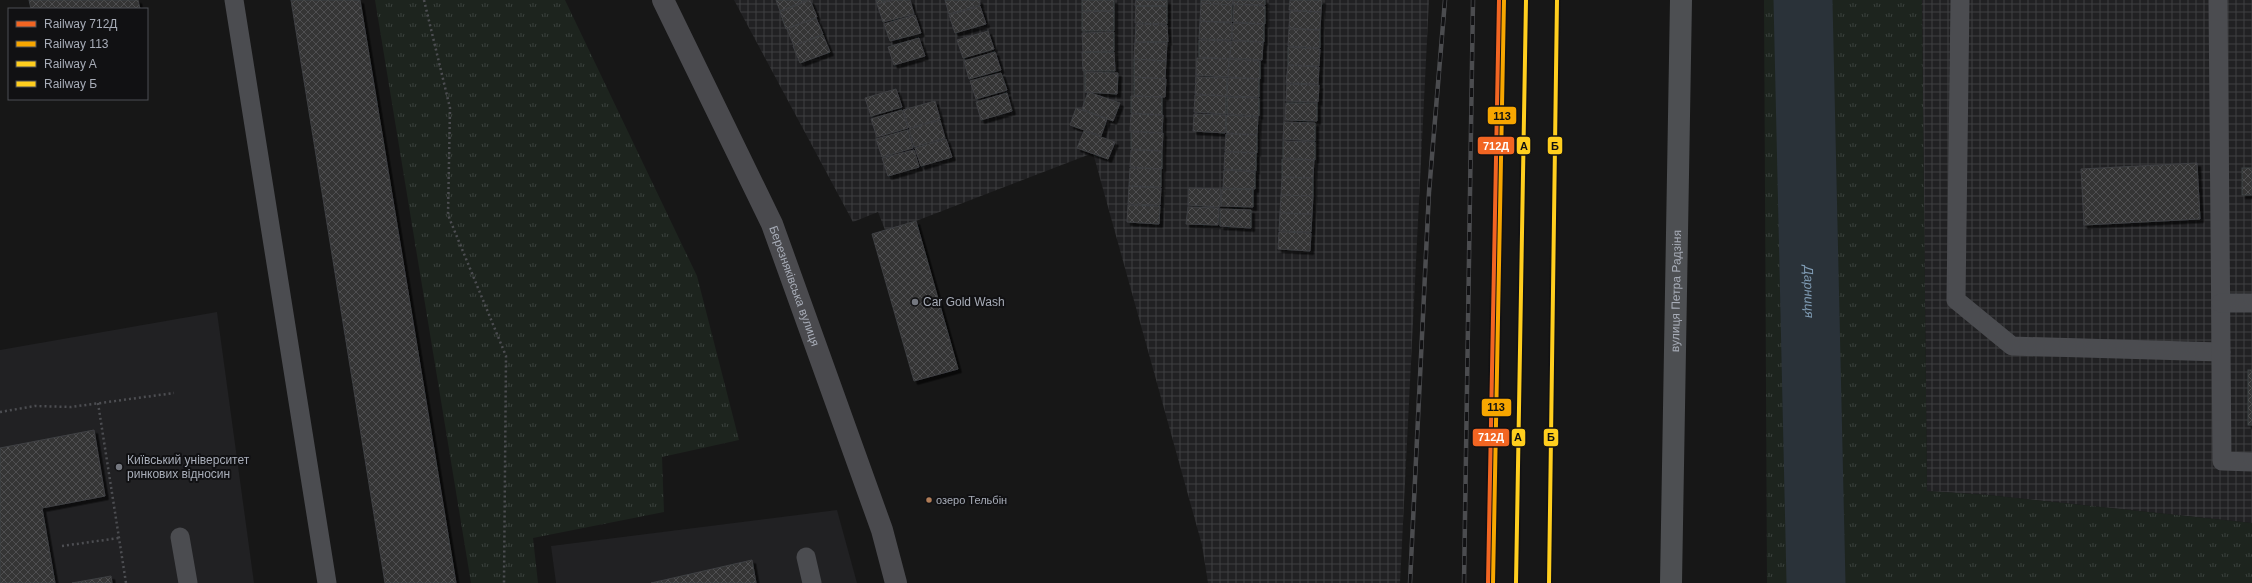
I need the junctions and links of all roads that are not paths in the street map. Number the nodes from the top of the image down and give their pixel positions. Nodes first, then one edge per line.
1 (234, 0) edge
2 (663, 0) edge
3 (1681, 0) edge
4 (1960, 0) edge
5 (2218, 0) edge
6 (2221, 303) junction
7 (2252, 303) edge
8 (2221, 352) junction
9 (2252, 462) edge
10 (180, 537) dead end
11 (806, 556) dead end
12 (188, 583) edge
13 (327, 583) edge
14 (812, 583) edge
15 (896, 583) edge
16 (1672, 583) edge

1 - 13 lane
2 - 15 street, Березняківська вулиця
3 - 16 main road, вулиця Петра Радзіня
4 - 8 lane
5 - 6 lane
6 - 7 lane
6 - 8 lane
8 - 9 lane
10 - 12 lane
11 - 14 lane

